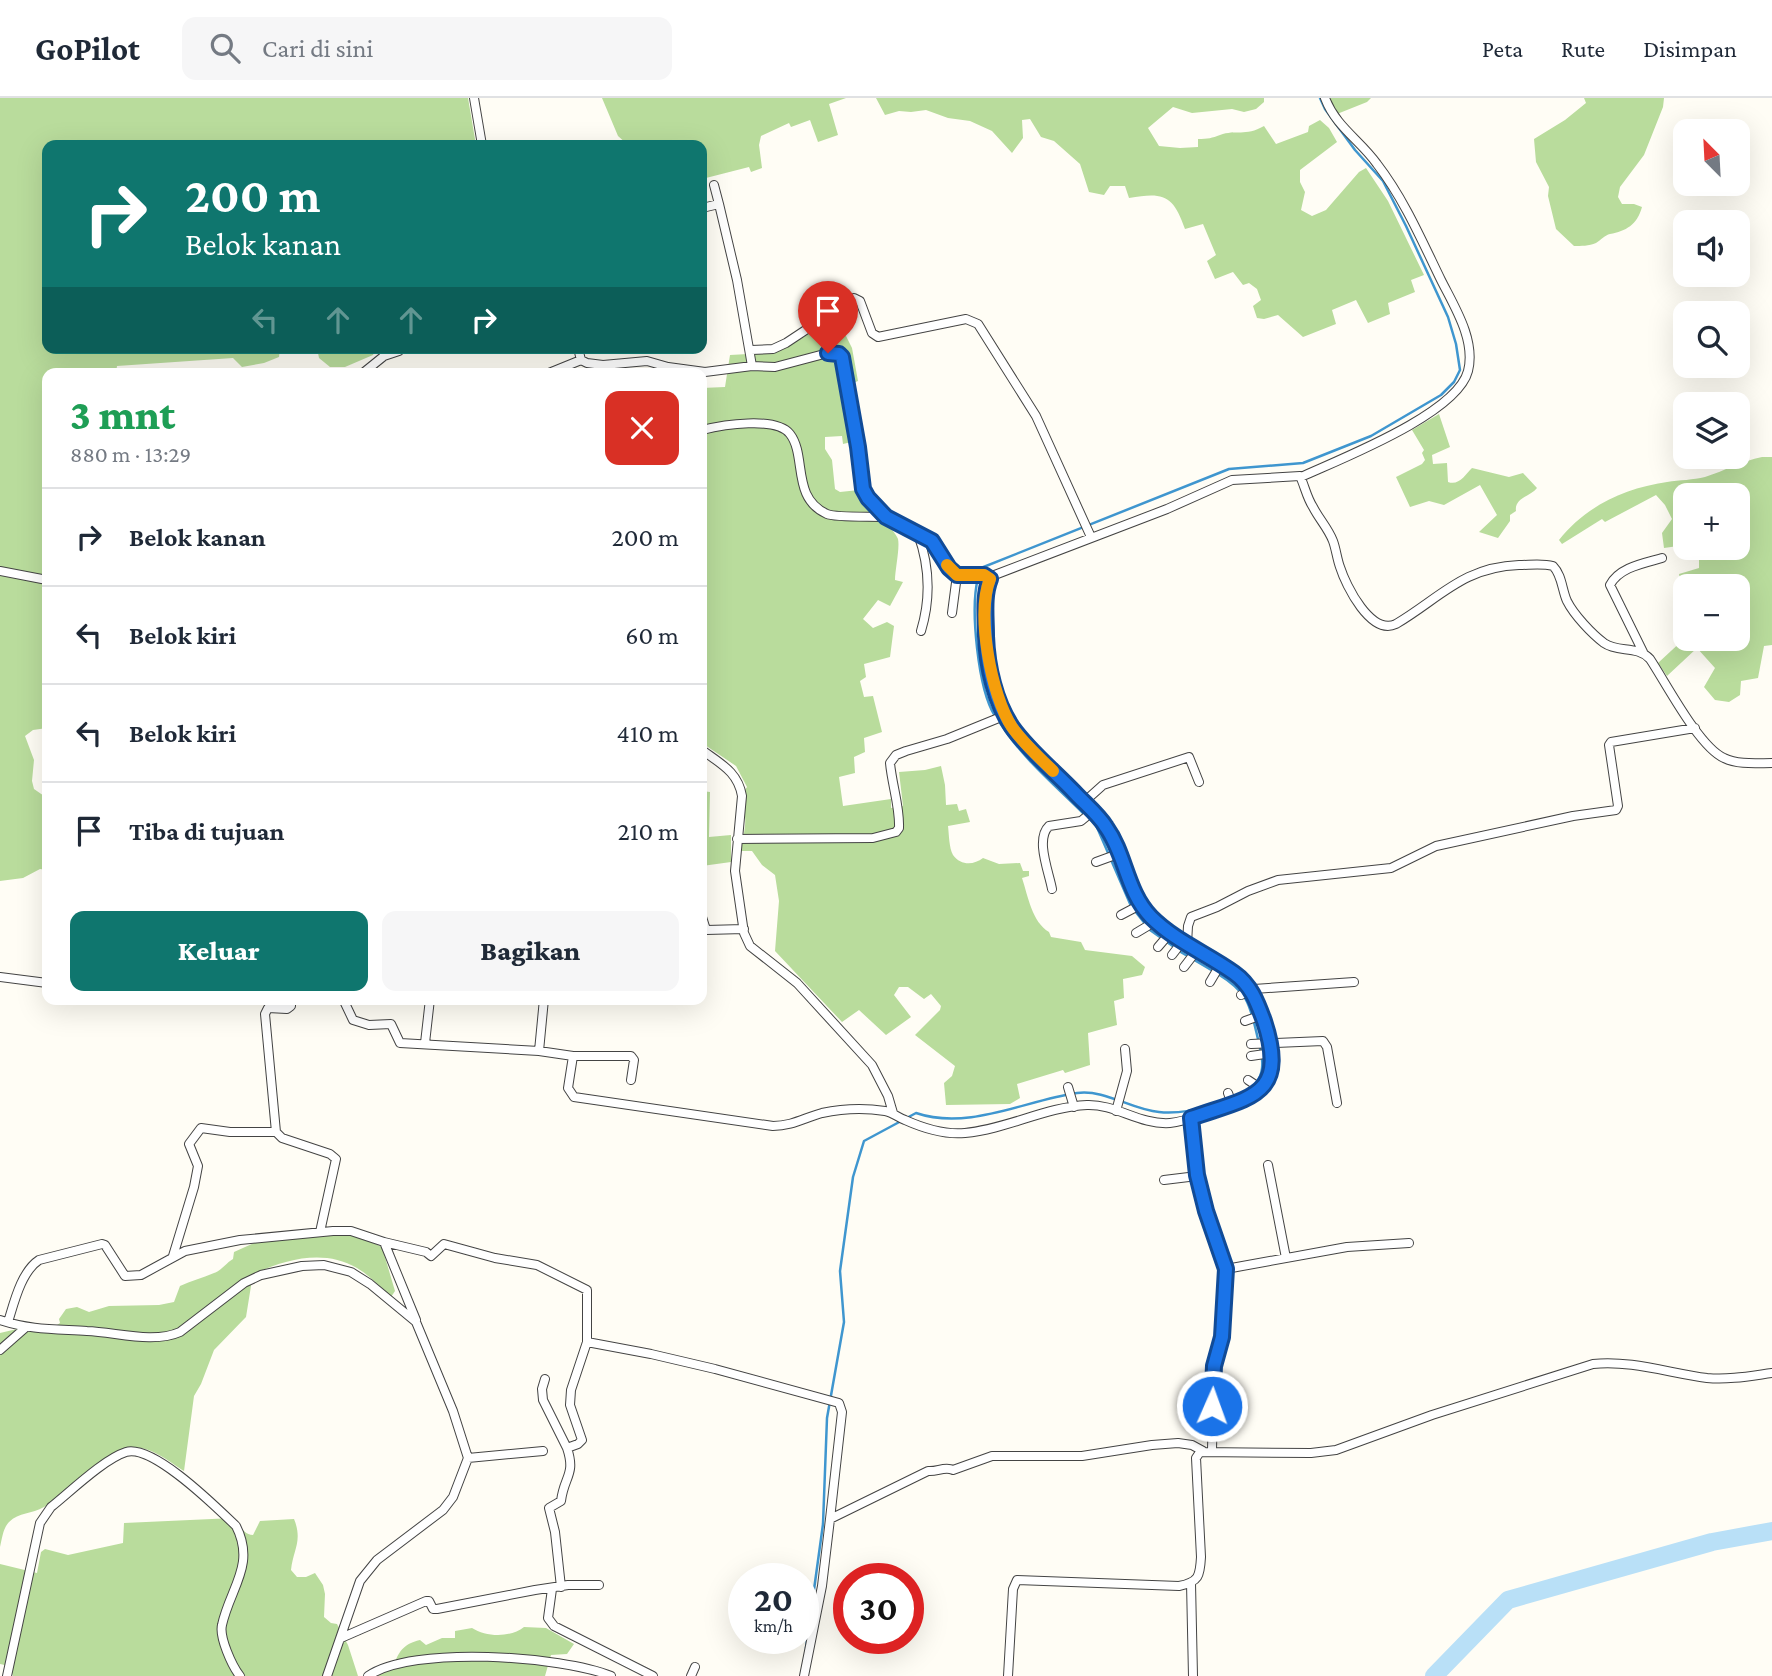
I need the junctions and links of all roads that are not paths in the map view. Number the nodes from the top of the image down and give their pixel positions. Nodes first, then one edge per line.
1 (474, 98) edge
2 (1325, 98) edge
3 (481, 140) edge
4 (714, 185) dead end
5 (719, 204) junction
6 (707, 207) edge
7 (751, 350) junction
8 (390, 354) edge
9 (580, 354) edge
10 (581, 360) junction
11 (752, 366) junction
12 (369, 368) edge
13 (561, 368) edge
14 (675, 368) edge
15 (707, 372) edge
16 (707, 429) edge
17 (1301, 477) junction
18 (886, 517) junction
19 (918, 534) junction
20 (1090, 536) junction
21 (1662, 558) dead end
22 (0, 571) edge
23 (957, 575) junction
24 (987, 577) junction
25 (42, 579) edge
26 (952, 613) dead end
27 (921, 631) dead end
28 (1643, 652) junction
29 (998, 719) junction
30 (1695, 728) junction
31 (707, 754) edge
32 (1772, 763) edge
33 (1199, 782) dead end
34 (1084, 802) junction
35 (1087, 816) junction
36 (737, 839) junction
37 (1115, 856) junction
38 (1098, 861) dead end
39 (1052, 889) dead end
40 (1153, 923) junction
41 (744, 929) junction
42 (707, 930) edge
43 (1138, 932) dead end
44 (1179, 948) junction
45 (0, 976) edge
46 (42, 982) edge
47 (1354, 982) dead end
48 (1251, 990) junction
49 (1241, 995) dead end
50 (291, 1005) edge
51 (346, 1005) edge
52 (429, 1005) edge
53 (543, 1005) edge
54 (425, 1043) junction
55 (1259, 1043) junction
56 (1125, 1049) dead end
57 (539, 1051) junction
58 (573, 1056) junction
59 (631, 1080) dead end
60 (1069, 1089) dead end
61 (1337, 1103) dead end
62 (1073, 1104) junction
63 (1118, 1104) junction
64 (896, 1115) junction
65 (1191, 1118) junction
66 (276, 1132) junction
67 (1268, 1165) dead end
68 (1197, 1175) junction
69 (1164, 1180) dead end
70 (320, 1232) junction
71 (384, 1242) junction
72 (1409, 1242) dead end
73 (173, 1256) junction
74 (1286, 1258) junction
75 (1226, 1269) junction
76 (4, 1321) edge
77 (416, 1322) junction
78 (25, 1328) junction
79 (587, 1342) junction
80 (0, 1350) edge
81 (1772, 1373) edge
82 (545, 1379) dead end
83 (567, 1448) junction
84 (542, 1451) dead end
85 (1208, 1451) junction
86 (468, 1458) junction
87 (830, 1520) junction
88 (1191, 1583) junction
89 (599, 1586) dead end
90 (556, 1588) junction
91 (341, 1638) junction
92 (695, 1667) dead end
93 (7, 1676) edge
94 (240, 1676) edge
95 (327, 1676) edge
96 (368, 1676) edge
97 (611, 1676) edge
98 (653, 1676) edge
99 (691, 1676) edge
100 (804, 1676) edge
101 (1007, 1676) edge
102 (1193, 1676) edge

1 - 3 street
2 - 17 street
4 - 5 street
5 - 6 street
5 - 7 street
7 - 11 street
7 - 20 street
8 - 12 street
9 - 10 street
10 - 13 street
10 - 14 street
11 - 15 street
11 - 18 street
16 - 18 street
17 - 20 street
17 - 28 street
18 - 19 street
19 - 23 street
19 - 27 street
20 - 24 street
21 - 28 street
22 - 25 street
23 - 24 street
23 - 26 street
24 - 29 street
28 - 30 street
29 - 34 street
29 - 36 street
30 - 32 street
30 - 44 street
31 - 36 street
33 - 34 street
34 - 35 street
35 - 37 street
35 - 39 street
36 - 41 street
37 - 38 street
37 - 40 street
40 - 43 street
40 - 44 street
41 - 42 street
41 - 64 street
44 - 48 street
45 - 46 street
47 - 48 street
48 - 49 street
48 - 55 street
50 - 66 street
51 - 54 street
52 - 54 street
53 - 57 street
54 - 57 street
55 - 61 street
55 - 65 street
56 - 63 street
57 - 58 street
58 - 59 street
58 - 64 street
60 - 62 street
62 - 63 street
62 - 64 street
63 - 65 street
65 - 68 street
66 - 70 street
66 - 73 street
67 - 74 street
68 - 69 street
68 - 75 street
70 - 71 street
70 - 73 street
71 - 77 street
71 - 79 street
72 - 74 street
73 - 76 street
74 - 75 street
75 - 85 street
76 - 78 street
77 - 78 street
77 - 86 street
78 - 80 street
79 - 83 street
79 - 87 street
81 - 85 street
82 - 83 street
83 - 90 street
84 - 86 street
85 - 87 street
85 - 88 street
86 - 91 street
87 - 100 street
88 - 101 street
88 - 102 street
89 - 90 street
90 - 91 street
90 - 98 street
91 - 95 street
92 - 99 street
93 - 94 street
96 - 97 street

